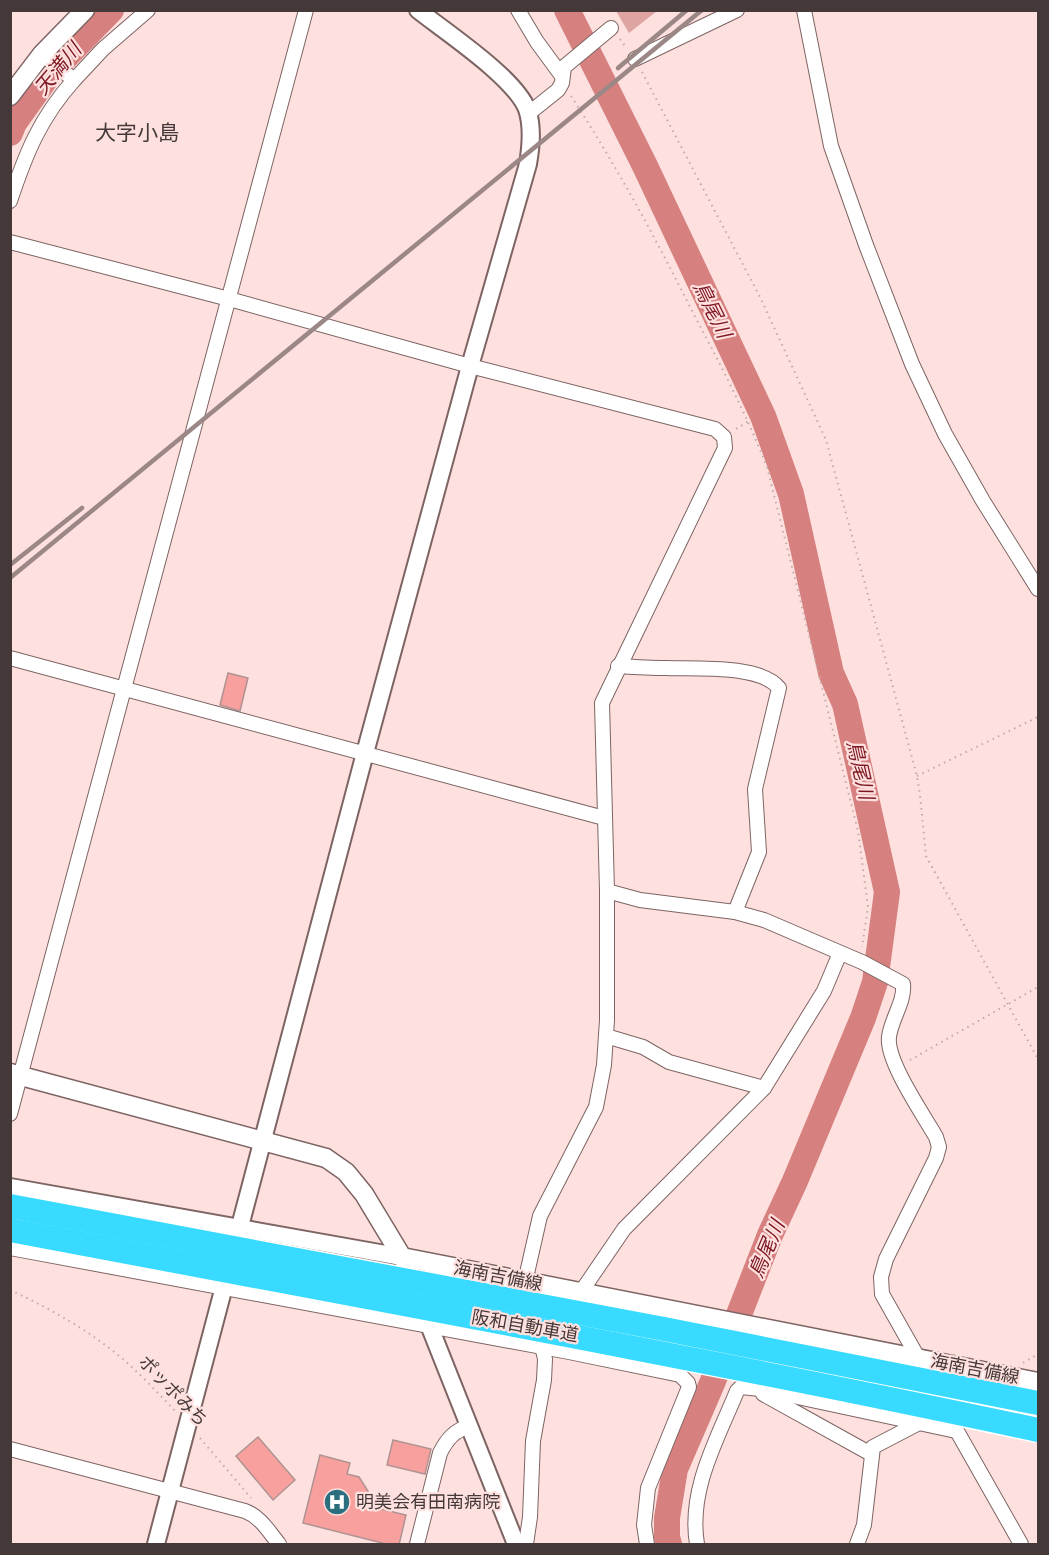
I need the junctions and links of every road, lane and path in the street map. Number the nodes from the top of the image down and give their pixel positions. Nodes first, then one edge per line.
1 (84, 10) edge
2 (148, 10) edge
3 (306, 10) edge
4 (418, 10) edge
5 (518, 10) edge
6 (737, 10) edge
7 (804, 10) edge
8 (611, 28) joint
9 (42, 54) junction
10 (635, 59) junction
11 (562, 79) junction
12 (74, 80) junction
13 (10, 96) edge
14 (528, 114) junction
15 (10, 201) edge
16 (10, 242) edge
17 (229, 299) junction
18 (470, 366) junction
19 (1038, 589) edge
20 (10, 658) edge
21 (618, 666) junction
22 (123, 688) junction
23 (1038, 717) edge
24 (365, 753) junction
25 (916, 776) junction
26 (604, 818) junction
27 (607, 891) junction
28 (735, 912) junction
29 (840, 953) junction
30 (859, 961) junction
31 (1038, 987) edge
32 (1008, 1004) junction
33 (606, 1036) junction
34 (1038, 1059) edge
35 (897, 1068) junction
36 (15, 1075) edge
37 (764, 1088) junction
38 (10, 1114) edge
39 (264, 1140) junction
40 (10, 1187) edge
41 (10, 1206) edge
42 (241, 1228) junction
43 (10, 1230) edge
44 (10, 1248) edge
45 (402, 1257) junction
46 (525, 1282) junction
47 (550, 1286) junction
48 (225, 1289) junction
49 (10, 1290) edge
50 (581, 1292) junction
51 (429, 1326) junction
52 (543, 1347) junction
53 (917, 1358) junction
54 (1038, 1382) edge
55 (760, 1389) junction
56 (1038, 1403) edge
57 (919, 1423) junction
58 (189, 1424) junction
59 (469, 1426) junction
60 (1038, 1430) edge
61 (956, 1431) junction
62 (10, 1449) edge
63 (871, 1454) junction
64 (171, 1491) junction
65 (251, 1498) dead end
66 (156, 1545) edge
67 (279, 1545) edge
68 (417, 1545) edge
69 (516, 1545) edge
70 (526, 1545) edge
71 (647, 1545) edge
72 (697, 1545) edge
73 (857, 1545) edge
74 (1021, 1545) edge

1 - 9 main road
2 - 12 street
3 - 17 street
4 - 14 street
5 - 11 street
6 - 10 street
7 - 19 street
8 - 10 path
8 - 11 street
9 - 12 street
9 - 13 main road
10 - 25 path
11 - 14 street
11 - 30 path
12 - 15 street
14 - 18 street
16 - 17 street
17 - 18 street
17 - 22 street
18 - 21 street
18 - 24 street
20 - 22 street
21 - 26 street
21 - 28 street
22 - 24 street
22 - 36 street
23 - 25 path
24 - 26 street
24 - 39 street
25 - 32 path
26 - 27 street
27 - 28 street
27 - 33 street
28 - 29 street
29 - 30 street
29 - 37 street
30 - 35 street
31 - 32 path
32 - 34 path
32 - 35 path
33 - 37 street
33 - 46 street
35 - 53 street
36 - 38 street
36 - 39 main road
37 - 50 street
39 - 42 street
39 - 45 main road
40 - 42 street
41 - 56 highway, 阪和自動車道, bridge
42 - 45 street
42 - 48 street
43 - 60 highway, 阪和自動車道, bridge
44 - 48 street
45 - 46 main road, 海南吉備線
45 - 51 street
46 - 47 main road, 海南吉備線
47 - 50 main road, 海南吉備線
47 - 52 street
48 - 51 street
48 - 58 street
49 - 58 path, ポッポみち
50 - 53 main road, 海南吉備線
51 - 52 street
51 - 59 street
52 - 70 street
52 - 71 street
53 - 54 main road, 海南吉備線
53 - 61 street
55 - 57 street
55 - 63 street
55 - 72 street
57 - 61 street
57 - 63 street
58 - 64 street
58 - 65 path, ポッポみち
59 - 68 street
59 - 69 street
61 - 74 street
62 - 64 street
63 - 73 street
64 - 66 street
64 - 67 street

